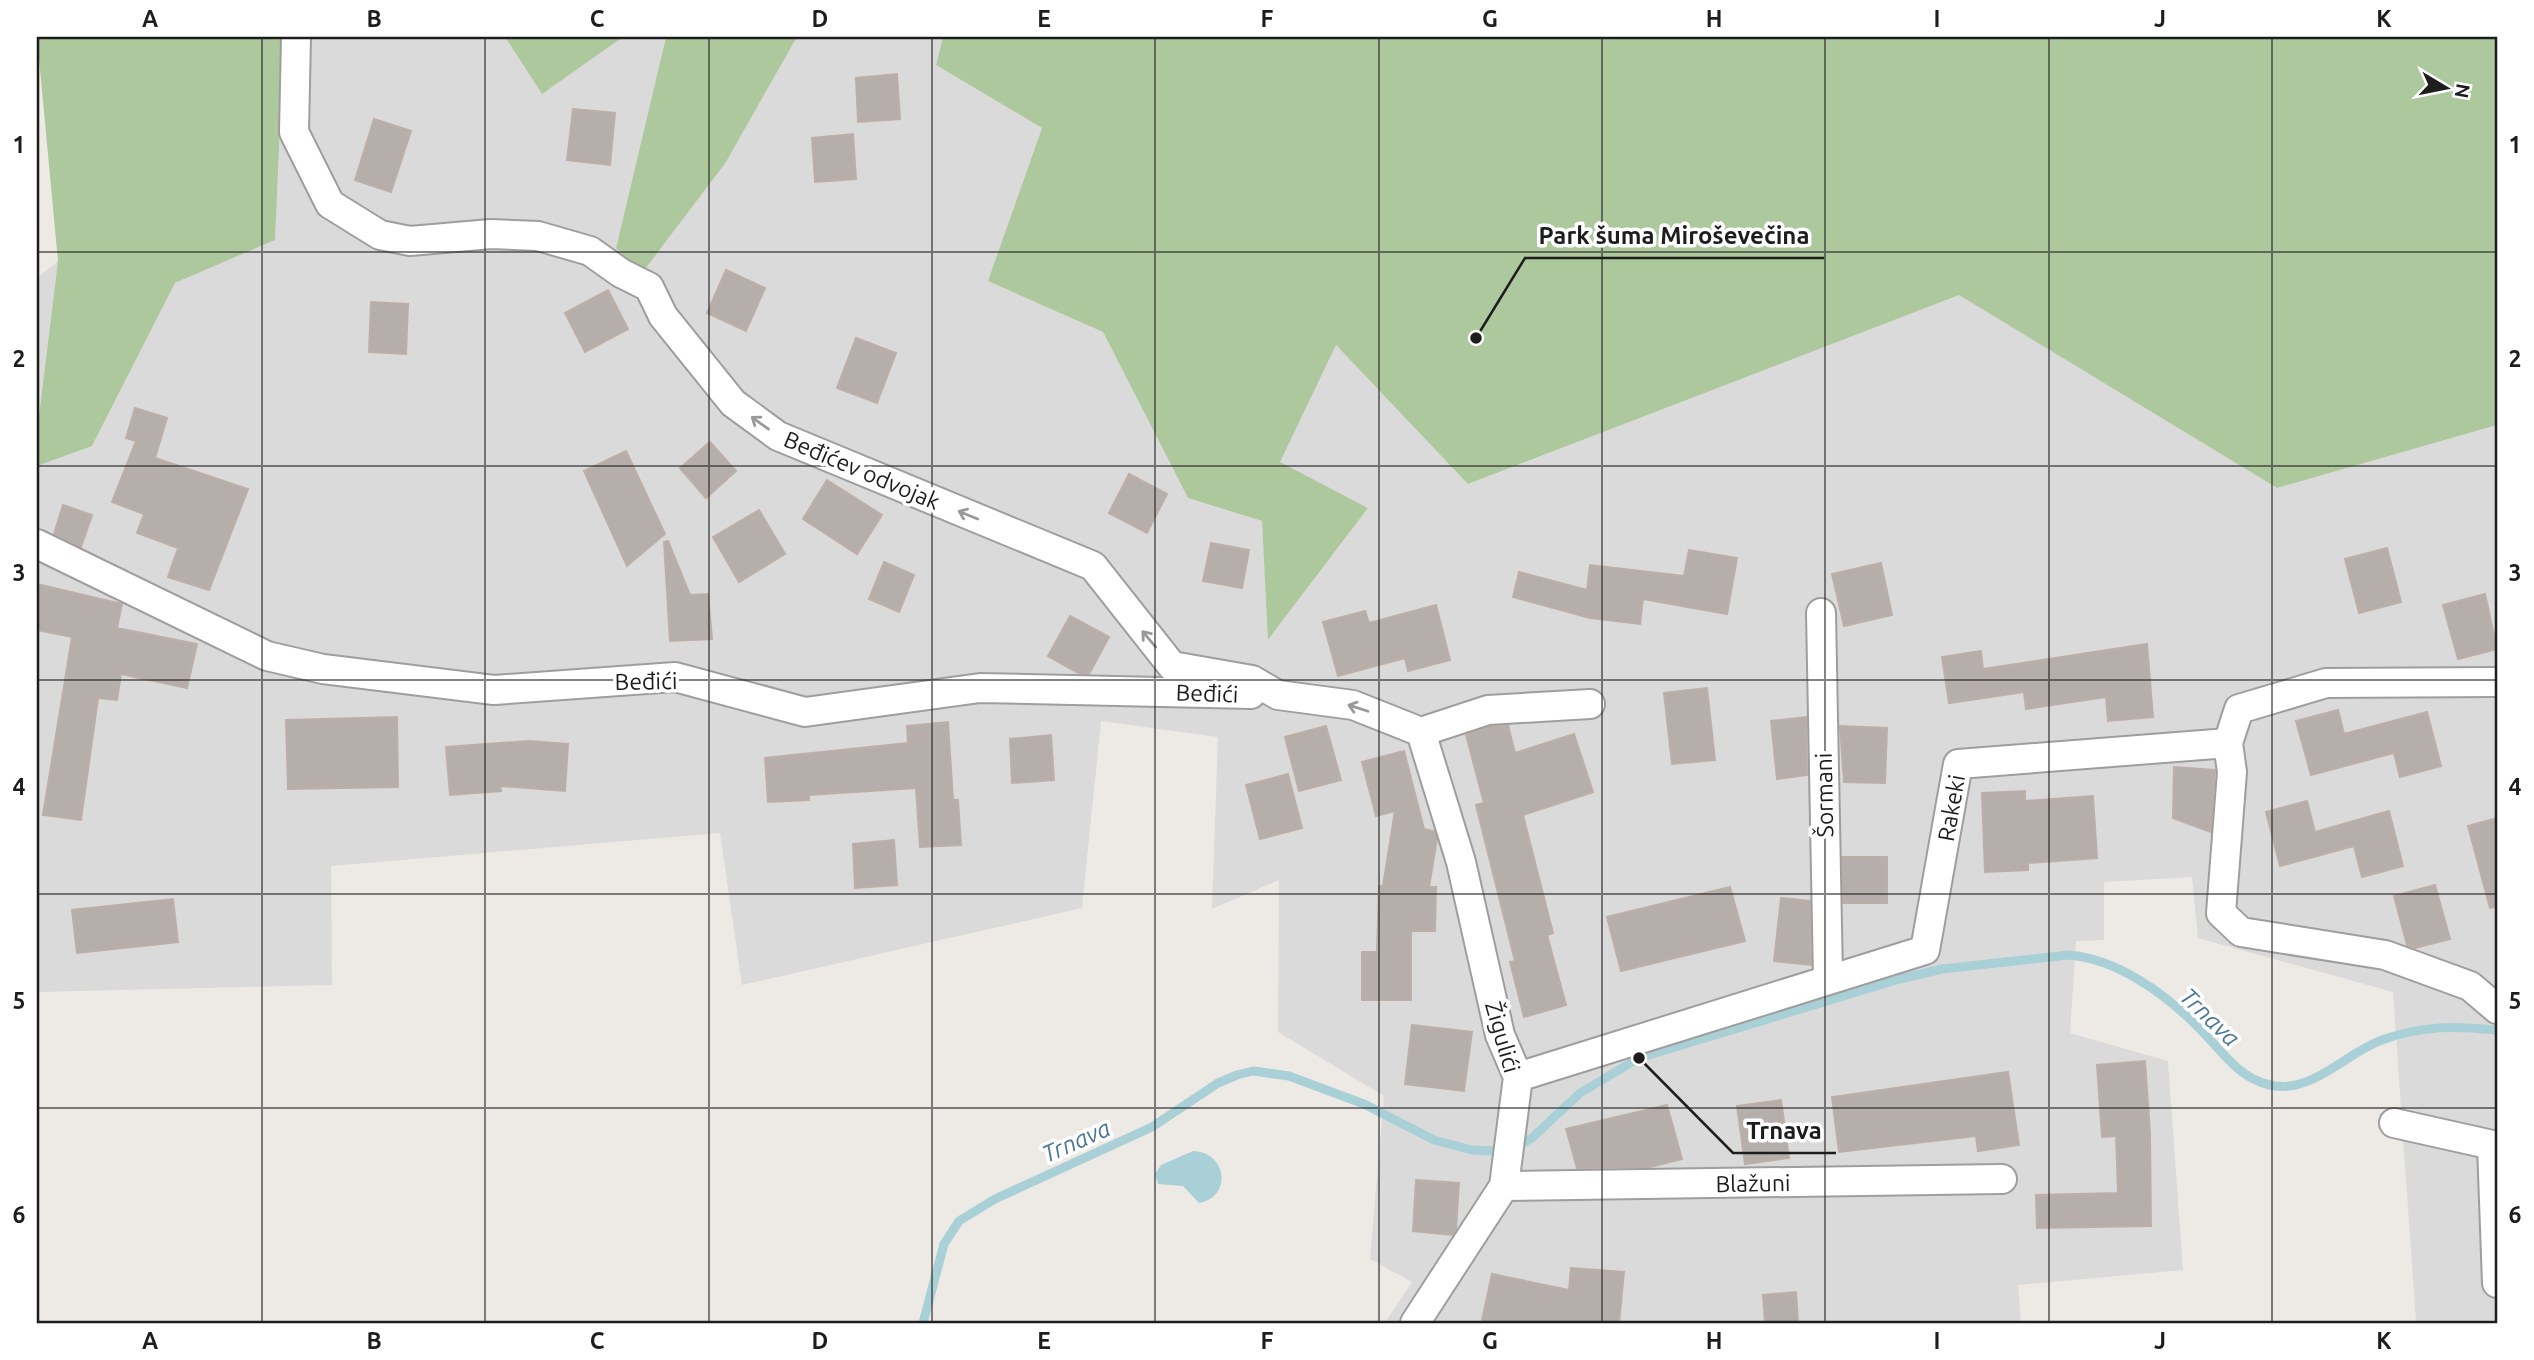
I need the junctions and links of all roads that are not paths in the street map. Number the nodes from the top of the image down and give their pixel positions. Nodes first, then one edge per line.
1 (296, 37) edge
2 (37, 544) edge
3 (1821, 613) dead end
4 (2497, 682) edge
5 (1278, 695) junction
6 (1590, 704) dead end
7 (1421, 732) junction
8 (2228, 743) junction
9 (1828, 978) junction
10 (2497, 1009) edge
11 (1518, 1076) junction
12 (2394, 1123) dead end
13 (2495, 1146) edge
14 (2002, 1179) dead end
15 (1504, 1180) junction
16 (2497, 1283) edge
17 (1415, 1323) edge

5 -> 1 street, Beđićev odvojak
2 - 5 street, Beđići
3 - 9 street, Šormani
4 - 8 street
7 -> 5 street, Beđićev odvojak
6 - 7 street
7 - 11 street, Žigulići
8 - 9 street, Rakeki
8 - 10 street
9 - 11 street, Rakeki
11 - 15 street, Žigulići
12 - 13 street
13 - 16 street
14 - 15 street, Blažuni
15 - 17 street, Žigulići

